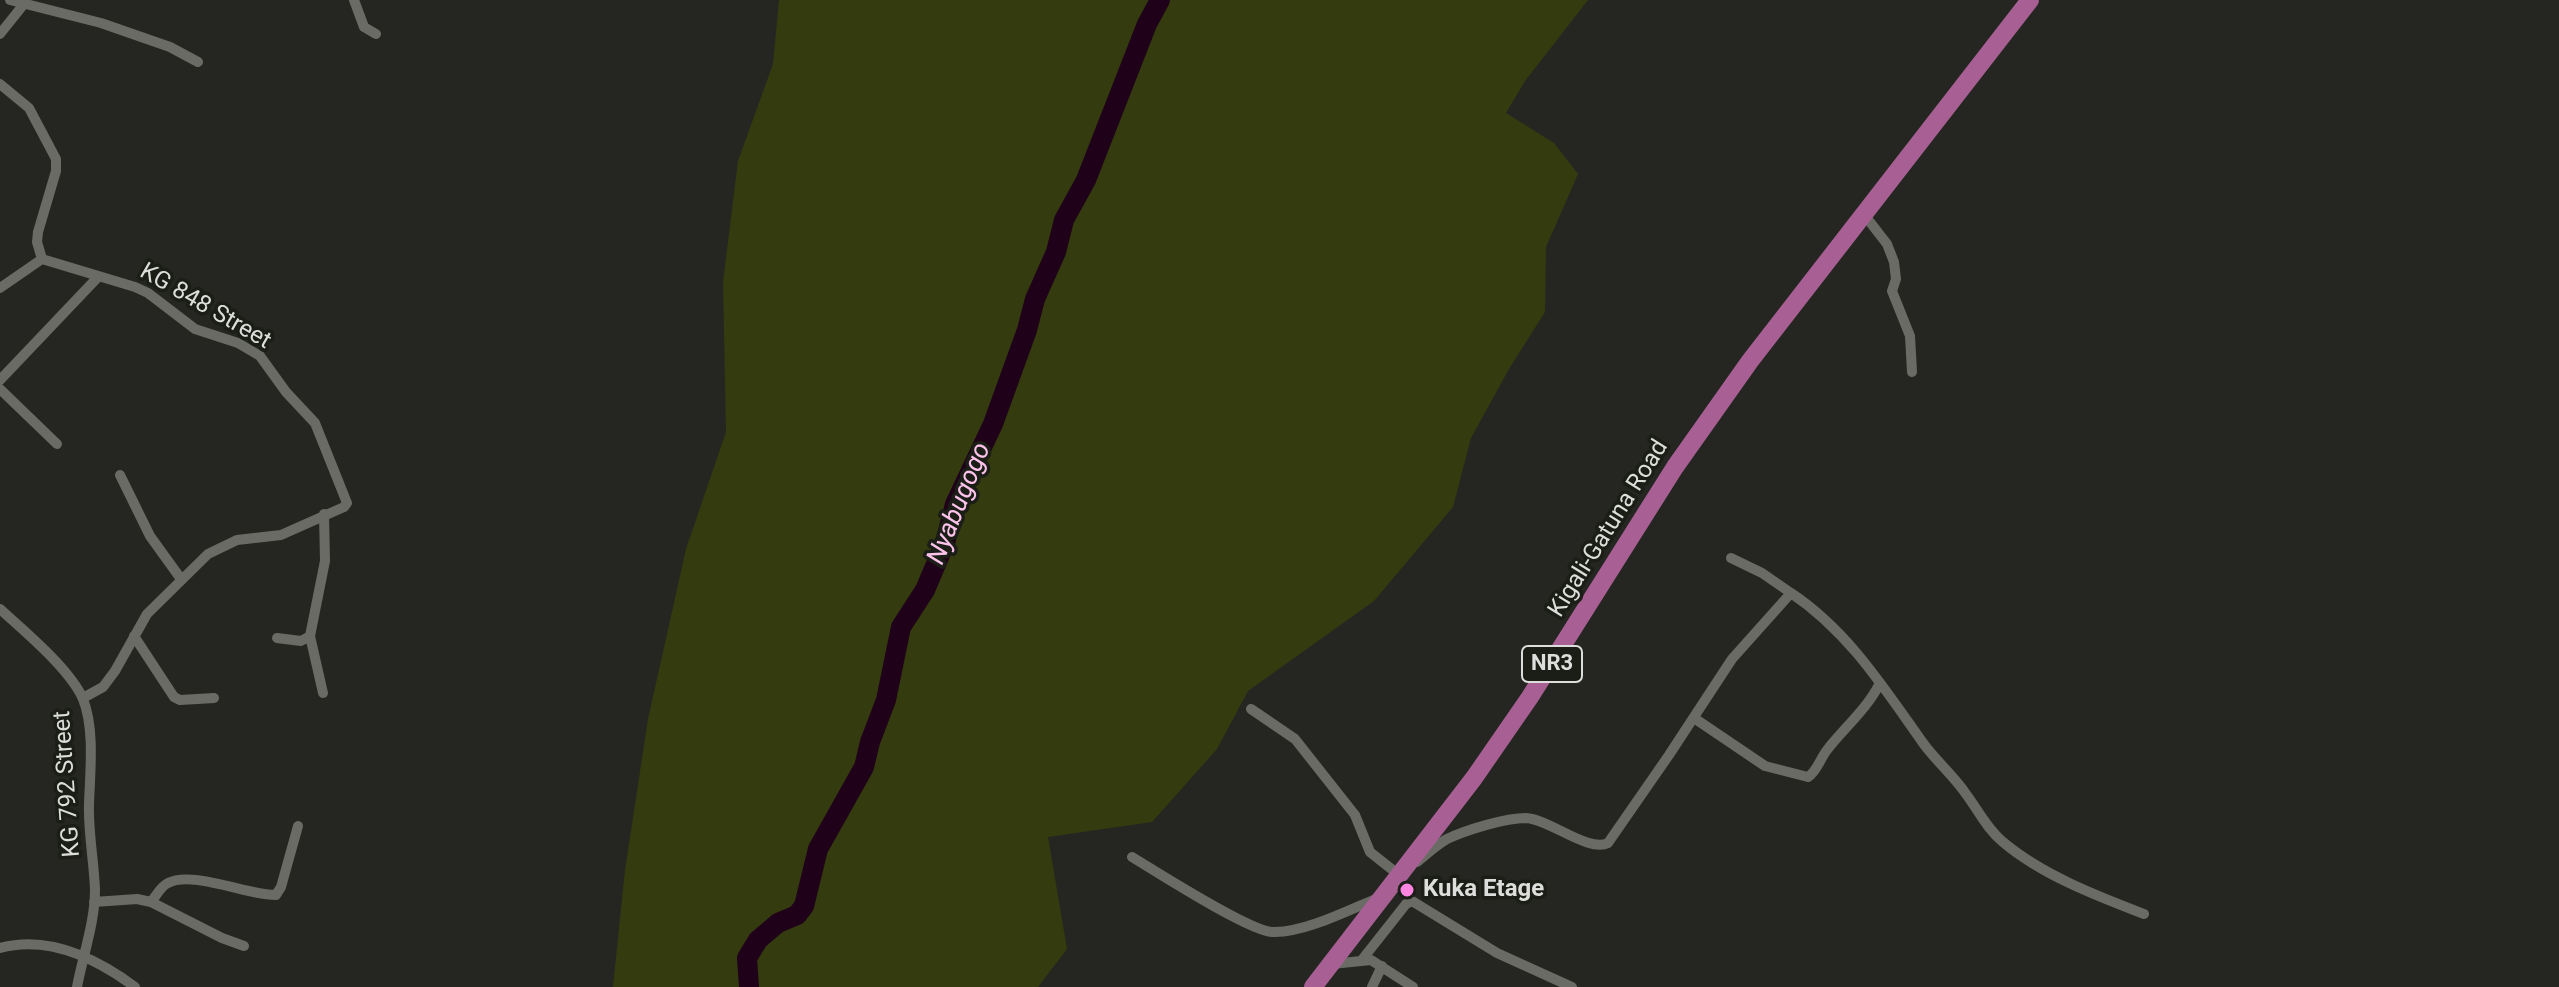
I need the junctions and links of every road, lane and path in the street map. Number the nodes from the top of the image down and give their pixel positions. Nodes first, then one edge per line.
1 (10, 0) edge
2 (354, 0) edge
3 (2014, 0) edge
4 (2030, 0) edge
5 (24, 4) junction
6 (0, 34) edge
7 (376, 34) dead end
8 (198, 62) dead end
9 (0, 84) edge
10 (1863, 213) junction
11 (42, 259) junction
12 (98, 277) junction
13 (0, 288) edge
14 (1774, 329) junction
15 (1912, 372) dead end
16 (0, 380) edge
17 (0, 389) edge
18 (57, 444) dead end
19 (120, 475) dead end
20 (324, 514) junction
21 (1731, 558) dead end
22 (181, 579) junction
23 (1791, 593) junction
24 (0, 609) edge
25 (134, 636) junction
26 (310, 636) junction
27 (277, 638) dead end
28 (1880, 683) junction
29 (323, 693) dead end
30 (83, 698) junction
31 (214, 698) dead end
32 (1251, 709) dead end
33 (1694, 718) junction
34 (298, 826) dead end
35 (1132, 857) dead end
36 (1399, 875) junction
37 (1384, 896) junction
38 (94, 902) junction
39 (151, 902) junction
40 (2144, 914) dead end
41 (244, 946) dead end
42 (0, 948) edge
43 (83, 957) junction
44 (1361, 961) junction
45 (1330, 964) junction
46 (1382, 966) junction
47 (77, 987) edge
48 (135, 987) edge
49 (1313, 987) edge
50 (1372, 987) edge
51 (1413, 987) edge
52 (1572, 987) edge

1 - 5 street
2 - 7 street
3 - 14 highway, Kigali-Gatuna Road / NR3
4 - 10 highway, Kigali-Gatuna Road / NR3
5 - 6 street
5 - 8 street
9 - 11 street
10 - 14 highway, Kigali-Gatuna Road / NR3
10 - 15 street
11 - 12 street
11 - 13 street
12 - 16 street
12 - 20 street, KG 848 Street
14 - 36 highway, Kigali-Gatuna Road / NR3
17 - 18 street
19 - 22 street
20 - 22 street, KG 848 Street
20 - 26 street
21 - 23 street
22 - 25 street, KG 848 Street
23 - 28 street
23 - 33 street
24 - 30 street, KG 792 Street
25 - 30 street, KG 848 Street
25 - 31 street
26 - 27 street
26 - 29 street
28 - 33 street
28 - 40 street
30 - 38 street, KG 792 Street
32 - 36 street
33 - 36 street
34 - 39 street
35 - 37 street
36 - 37 highway, Kigali-Gatuna Road / NR3
37 - 45 highway, Kigali-Gatuna Road / NR3
38 - 39 street
38 - 43 street, KG 792 Street
39 - 41 street
42 - 43 street
43 - 47 street, KG 792 Street
43 - 48 street
44 - 45 street
44 - 46 street
44 - 52 street
45 - 49 highway, Kigali-Gatuna Road / NR3
46 - 50 street
46 - 51 street

